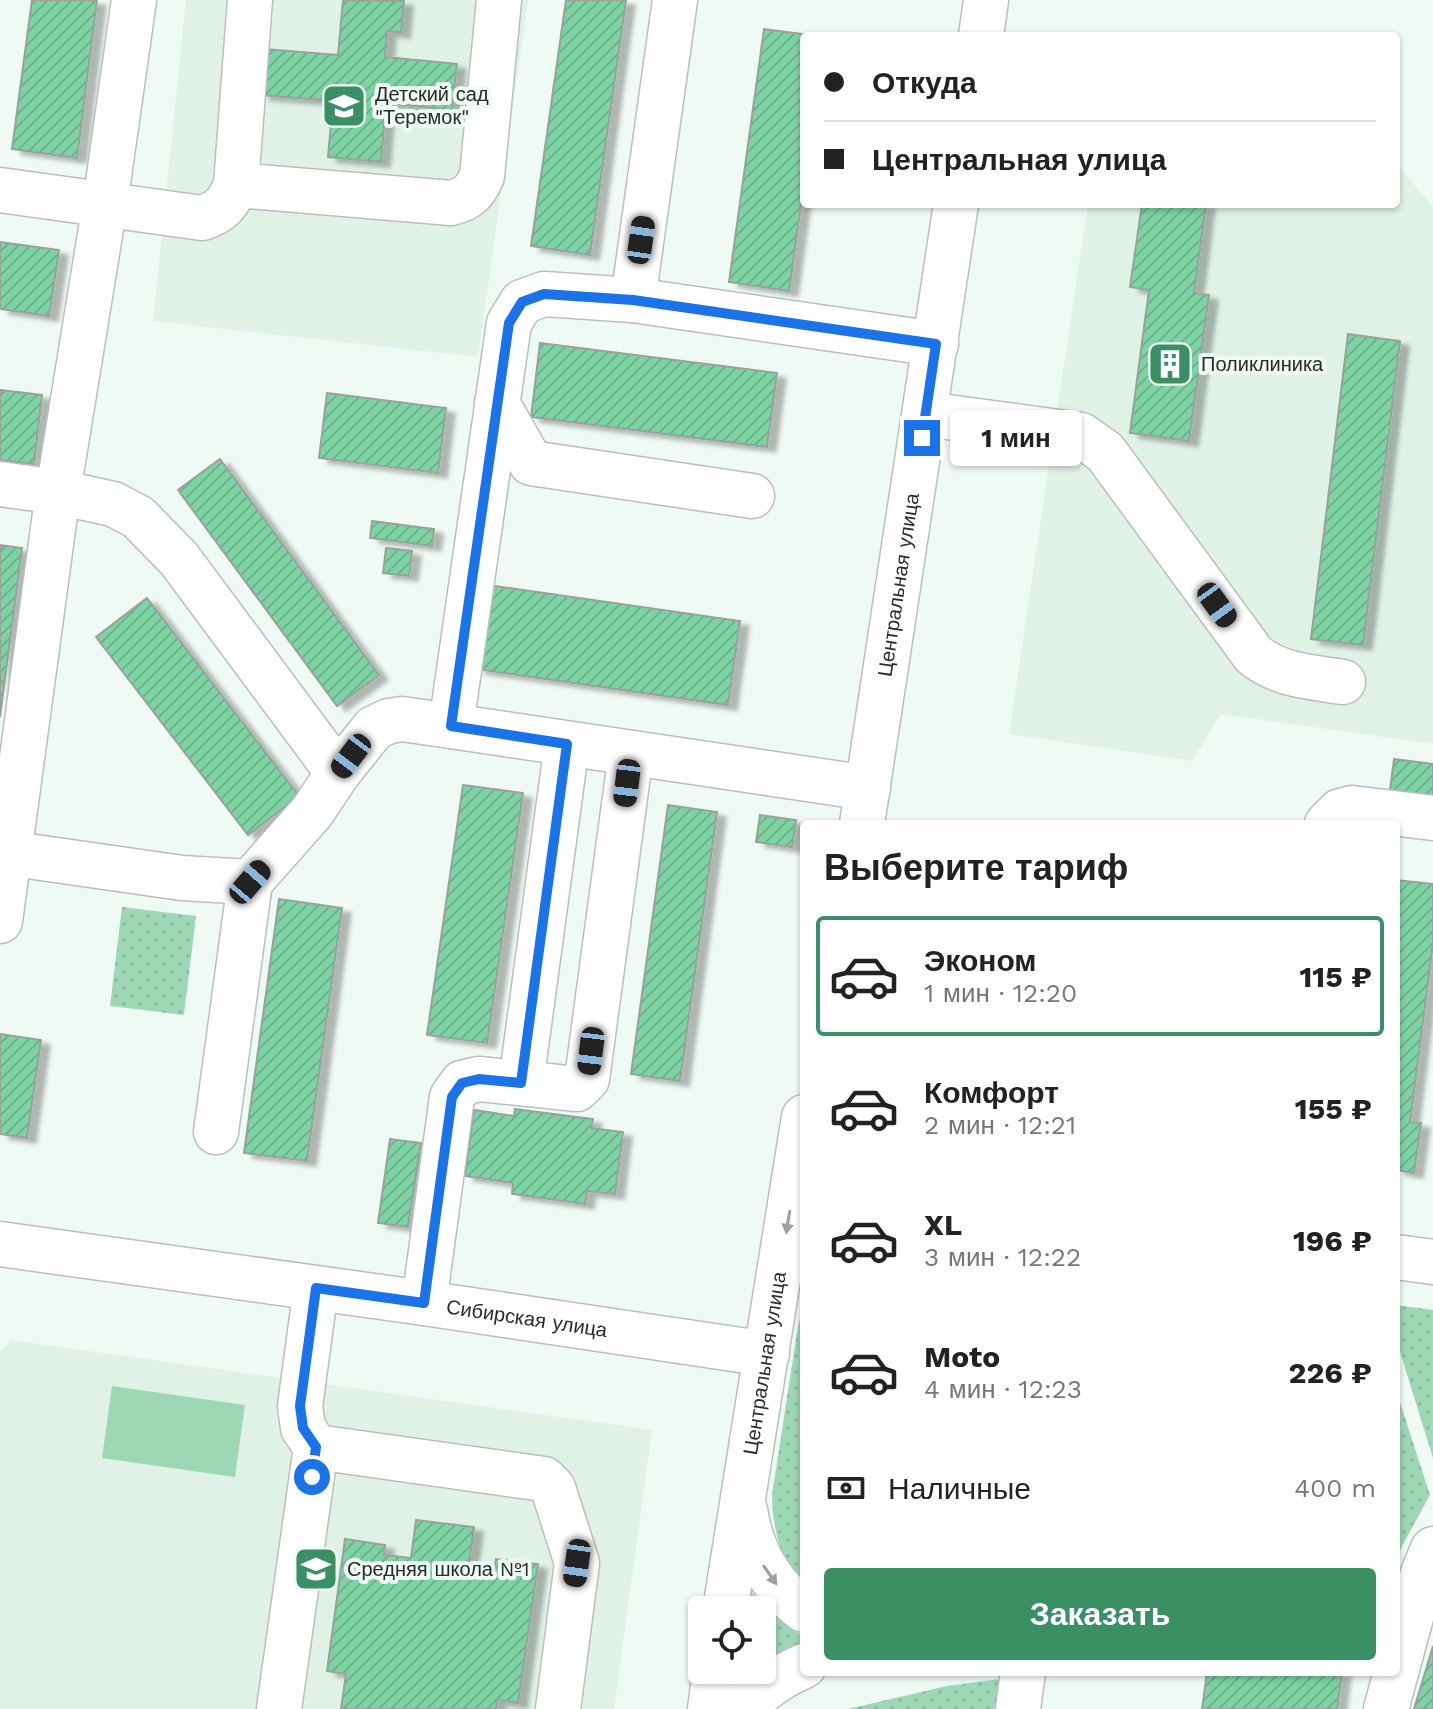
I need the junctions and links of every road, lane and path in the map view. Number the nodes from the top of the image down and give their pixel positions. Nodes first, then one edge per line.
1 (134, 0) edge
2 (250, 0) edge
3 (499, 0) edge
4 (675, 0) edge
5 (236, 185) junction
6 (0, 190) edge
7 (105, 204) junction
8 (955, 208) edge
9 (633, 300) junction
10 (936, 344) junction
11 (497, 403) junction
12 (925, 414) junction
13 (0, 484) edge
14 (58, 492) junction
15 (752, 496) dead end
16 (1343, 682) dead end
17 (451, 726) junction
18 (567, 744) junction
19 (631, 753) junction
20 (338, 773) junction
21 (865, 806) edge
22 (1433, 818) edge
23 (1331, 820) edge
24 (5, 853) edge
25 (250, 882) junction
26 (0, 921) edge
27 (535, 987) junction
28 (598, 996) junction
29 (521, 1083) junction
30 (216, 1132) dead end
31 (800, 1142) edge
32 (0, 1244) edge
33 (1400, 1258) edge
34 (1433, 1262) edge
35 (800, 1269) edge
36 (316, 1288) junction
37 (424, 1303) junction
38 (769, 1339) junction
39 (316, 1447) junction
40 (746, 1475) junction
41 (1430, 1566) edge
42 (727, 1596) edge
43 (800, 1606) edge
44 (1400, 1664) edge
45 (800, 1668) edge
46 (1022, 1676) edge
47 (1396, 1676) edge
48 (713, 1684) edge
49 (279, 1709) edge
50 (558, 1709) edge
51 (710, 1709) edge
52 (742, 1709) edge
53 (1018, 1709) edge
54 (1386, 1709) edge

1 - 7 street
2 - 5 street
3 - 5 street
4 - 9 street
5 - 7 street
6 - 7 street
7 - 14 street
8 - 10 street, Центральная улица
9 - 10 street
9 - 11 street
10 - 12 street, Центральная улица
11 - 15 street
11 - 17 street
12 - 16 street
12 - 21 street, Центральная улица
13 - 14 street
14 - 20 street
14 - 24 street
17 - 18 street
17 - 20 street
18 - 19 street
18 - 27 street
19 - 21 street
19 - 28 street
20 - 25 street
22 - 23 street
24 - 25 street
24 - 26 street
25 - 30 street
27 - 28 street
27 - 29 street
28 - 29 street
29 - 37 street
31 -> 38 street, Центральная улица
32 - 36 street, Сибирская улица
33 - 34 street
35 - 38 street
36 - 37 street, Сибирская улица
36 - 39 street
37 - 38 street, Сибирская улица
38 - 40 street, Центральная улица
39 - 49 street
39 - 50 street
40 - 42 street, Центральная улица
40 -> 43 street
41 - 44 street
45 - 52 street
46 - 53 street
47 - 54 street
48 - 51 street

